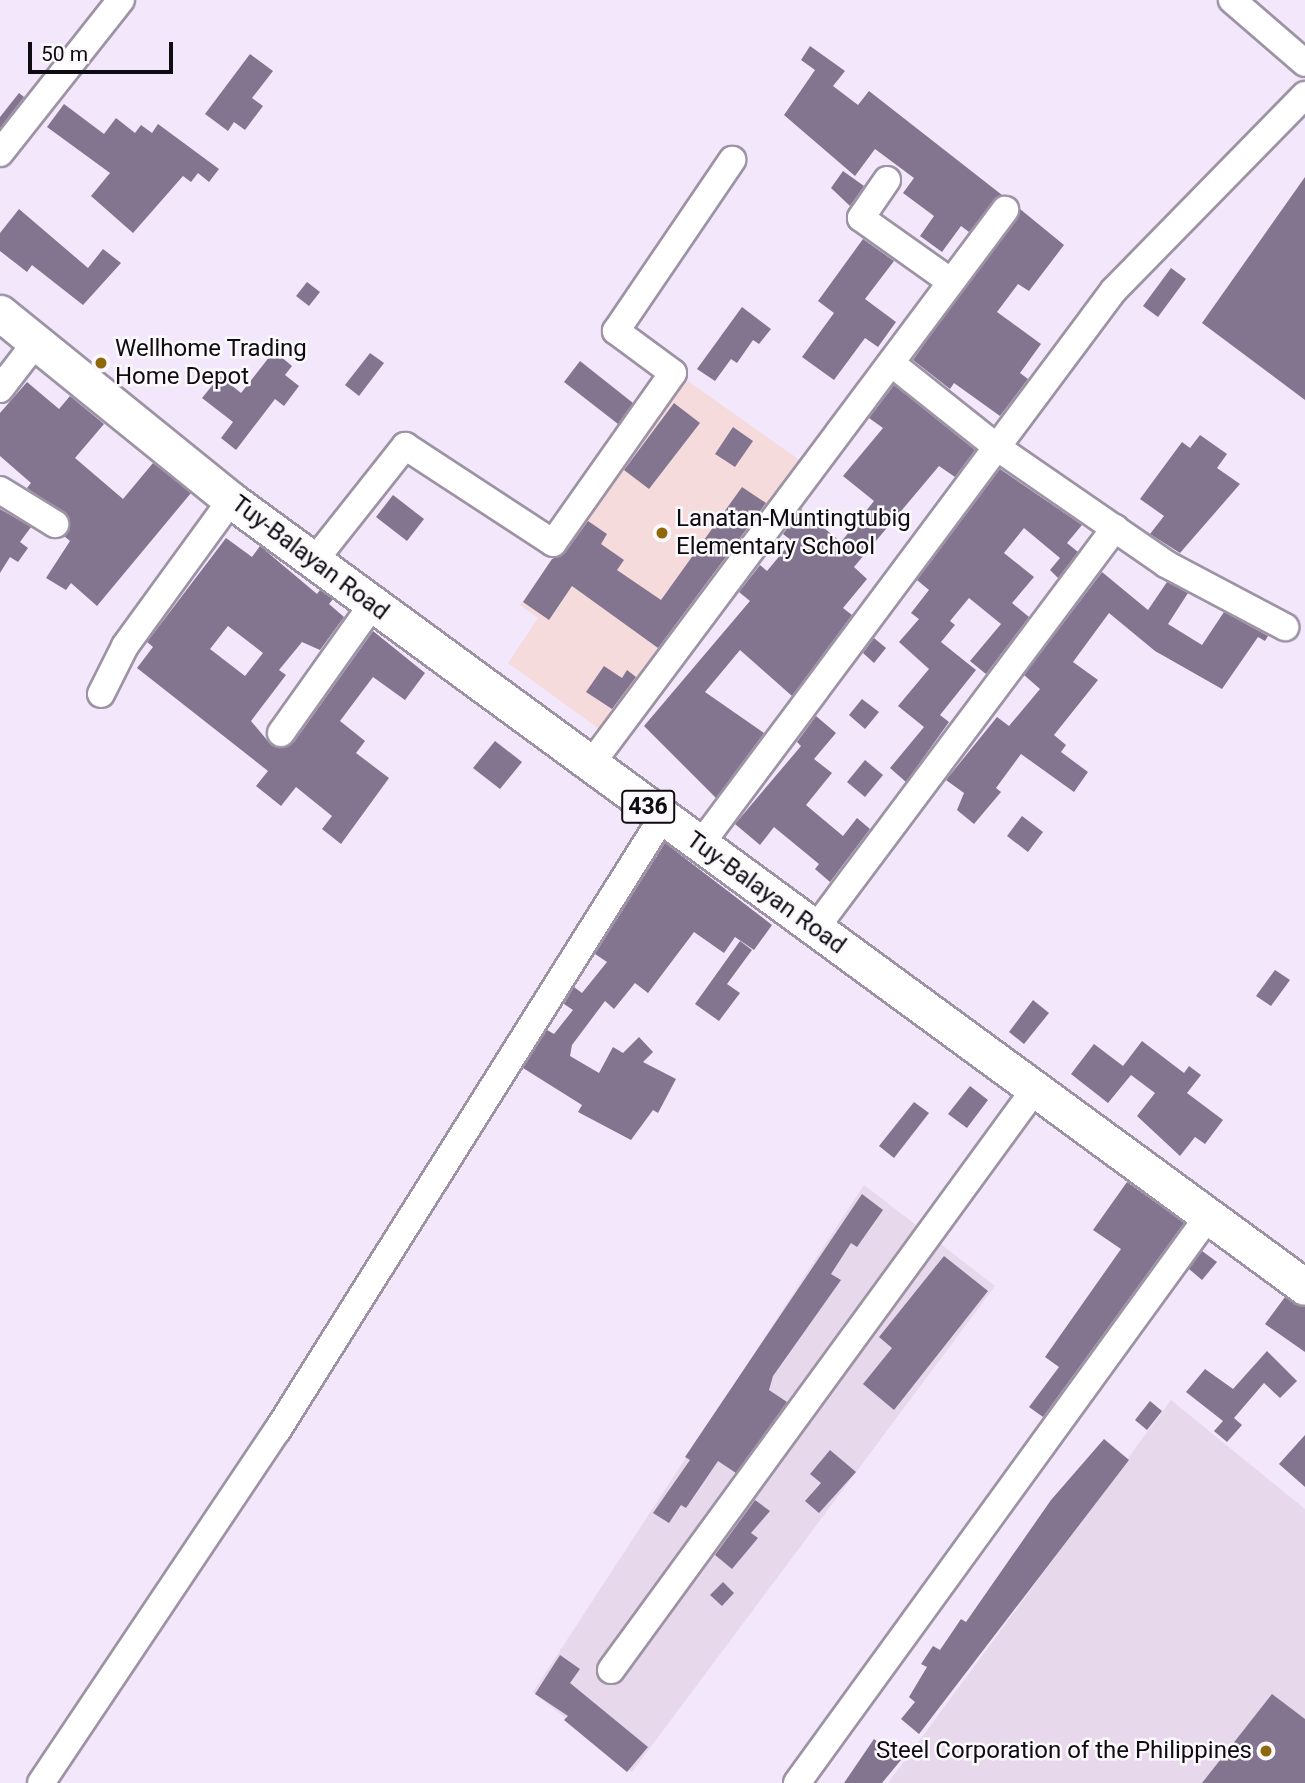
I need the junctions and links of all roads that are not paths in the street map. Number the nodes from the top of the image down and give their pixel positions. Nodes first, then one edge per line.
1 (121, 0) edge
2 (1232, 0) edge
3 (1305, 64) edge
4 (1305, 95) edge
5 (0, 153) edge
6 (732, 160) dead end
7 (887, 180) dead end
8 (1005, 209) dead end
9 (951, 282) junction
10 (0, 313) edge
11 (37, 341) junction
12 (891, 363) junction
13 (0, 389) edge
14 (998, 448) junction
15 (0, 490) edge
16 (231, 500) junction
17 (55, 524) dead end
18 (1115, 528) junction
19 (314, 561) junction
20 (372, 605) junction
21 (1285, 627) dead end
22 (101, 694) dead end
23 (281, 733) dead end
24 (591, 764) junction
25 (662, 818) junction
26 (700, 845) junction
27 (815, 929) junction
28 (1035, 1089) junction
29 (1209, 1215) junction
30 (1305, 1287) edge
31 (611, 1670) dead end
32 (41, 1783) edge
33 (797, 1783) edge

1 - 5 street
2 - 3 street
4 - 14 street
6 - 19 street
7 - 9 street
8 - 9 street
9 - 12 street
10 - 11 main road, Tuy-Balayan Road / 436
11 - 13 street
11 - 16 main road, Tuy-Balayan Road / 436
12 - 14 street
12 - 24 street
14 - 18 street
14 - 26 street
15 - 17 street
16 - 19 main road, Tuy-Balayan Road / 436
16 - 22 street
18 - 21 street
18 - 27 street
19 - 20 main road, Tuy-Balayan Road / 436
20 - 23 street
20 - 24 main road, Tuy-Balayan Road / 436
24 - 25 main road, Tuy-Balayan Road / 436
25 - 26 main road, Tuy-Balayan Road / 436
25 - 32 street
26 - 27 main road, Tuy-Balayan Road / 436
27 - 28 main road, Tuy-Balayan Road / 436
28 - 29 main road, Tuy-Balayan Road / 436
28 - 31 street
29 - 30 main road, Tuy-Balayan Road / 436
29 - 33 street

